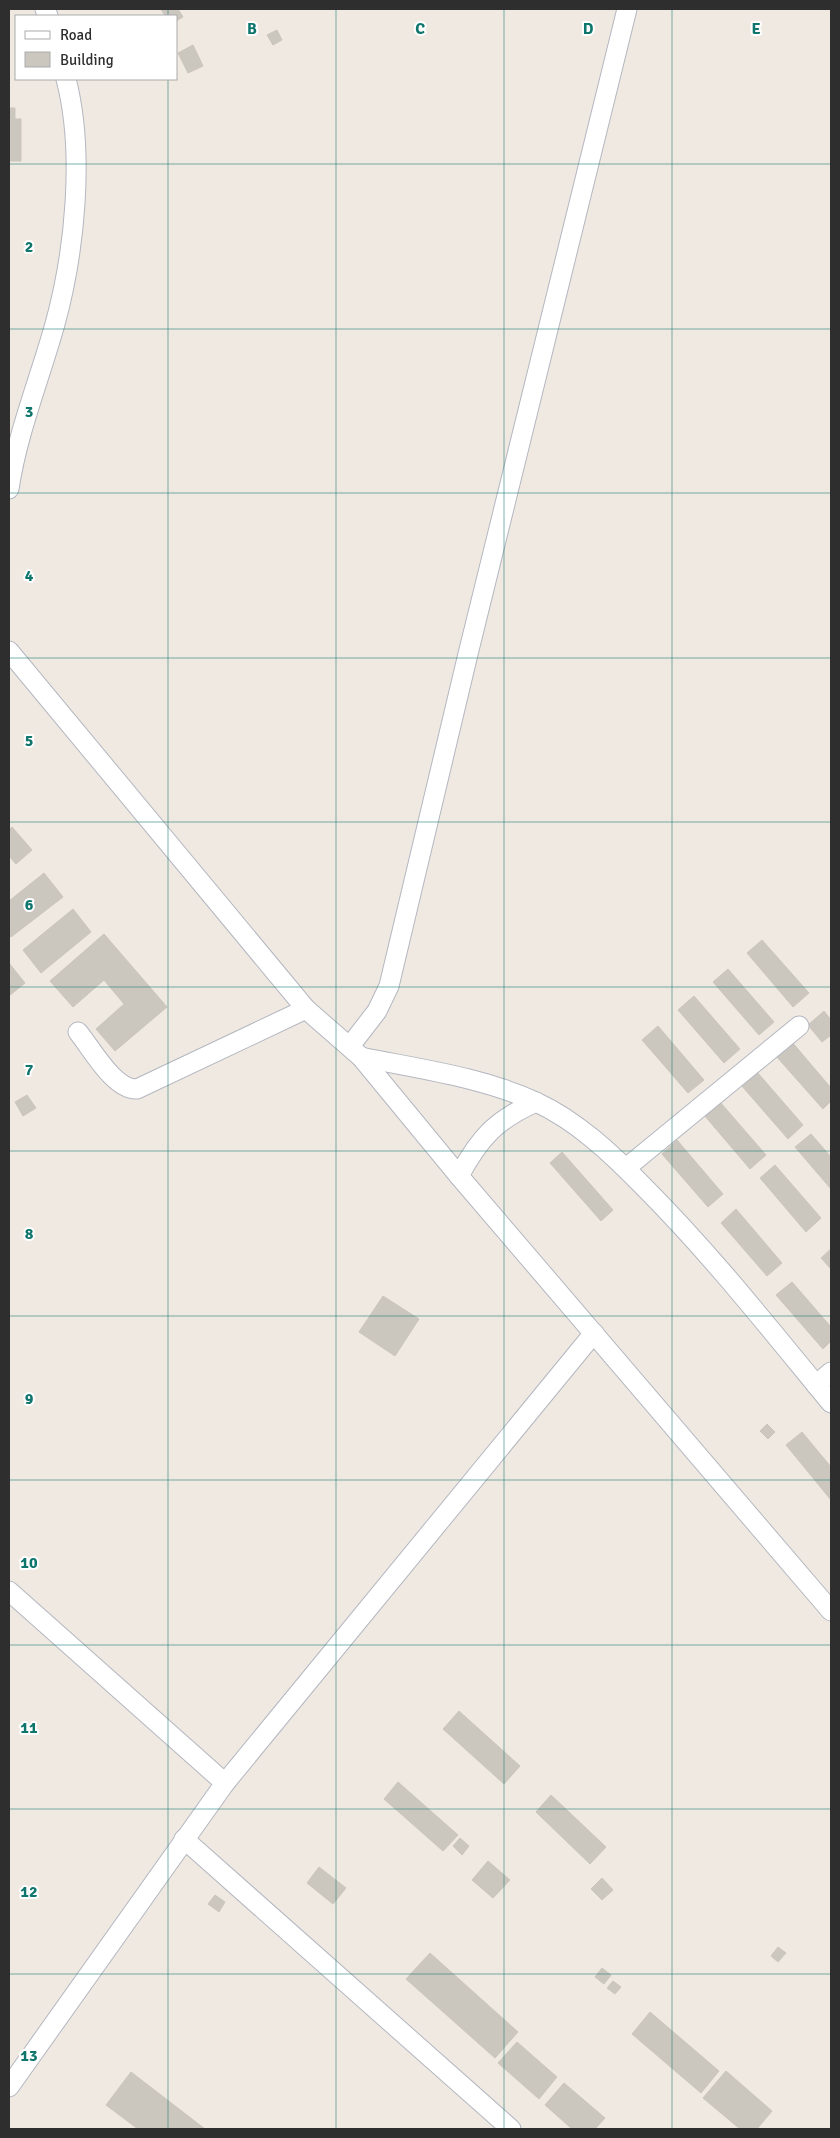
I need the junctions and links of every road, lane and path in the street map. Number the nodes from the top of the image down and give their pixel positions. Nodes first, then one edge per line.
1 (627, 9) edge
2 (66, 80) edge
3 (9, 489) edge
4 (9, 652) edge
5 (306, 1009) junction
6 (799, 1026) dead end
7 (78, 1032) dead end
8 (355, 1052) junction
9 (536, 1102) junction
10 (626, 1168) junction
11 (459, 1176) junction
12 (594, 1333) junction
13 (831, 1372) edge
14 (816, 1385) junction
15 (831, 1404) edge
16 (9, 1591) edge
17 (831, 1611) edge
18 (225, 1783) junction
19 (184, 1839) junction
20 (9, 2087) edge
21 (511, 2129) edge

1 - 8 street
2 - 3 street
4 - 5 street
5 - 7 street
5 - 8 street
6 - 10 street
8 - 9 street
8 - 11 street
9 - 10 street
9 - 11 street
10 - 14 street
11 - 12 street
12 - 17 street
12 - 18 street
13 - 14 street
14 - 15 street
16 - 18 street
18 - 19 street
19 - 20 street
19 - 21 street

